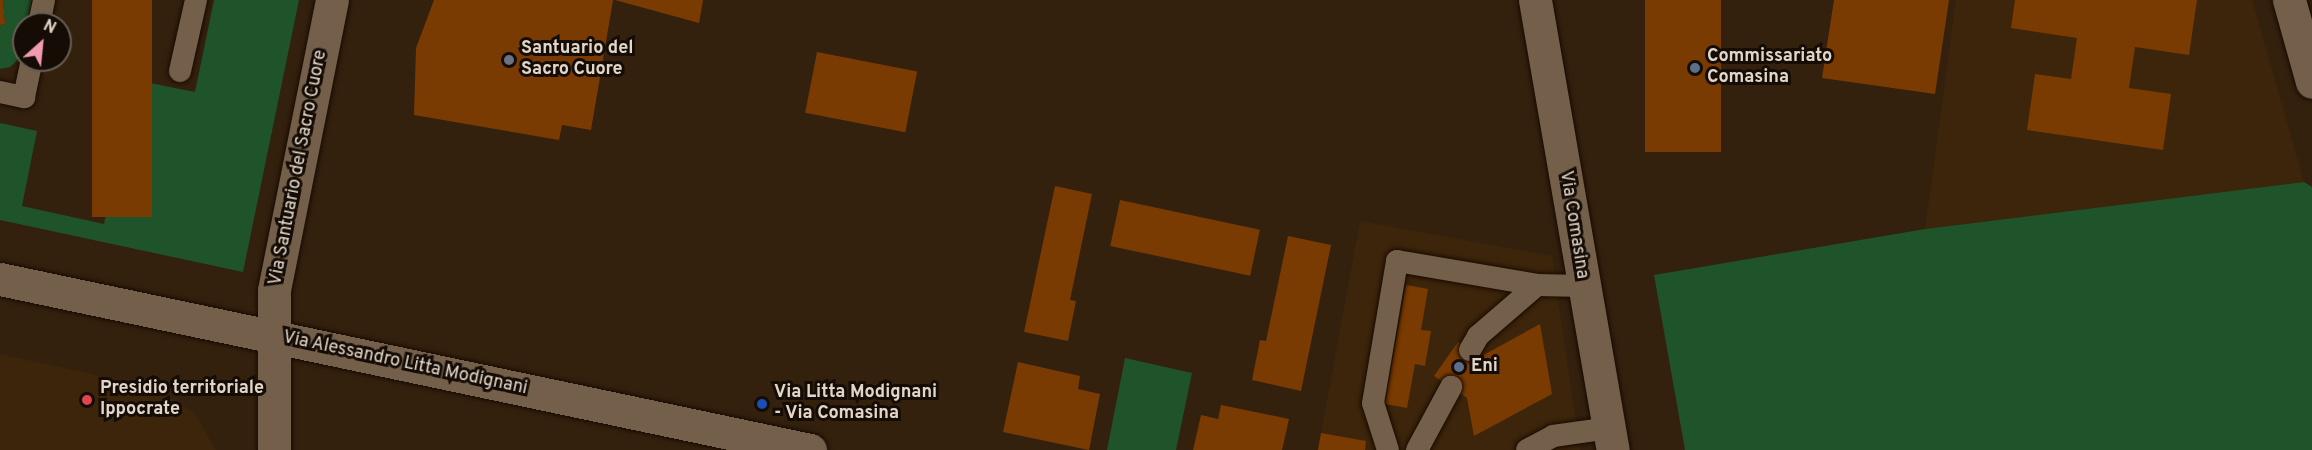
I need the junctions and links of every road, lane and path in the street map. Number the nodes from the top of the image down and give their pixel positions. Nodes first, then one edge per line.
1 (196, 0) edge
2 (332, 0) edge
3 (1535, 0) edge
4 (2289, 0) edge
5 (180, 71) dead end
6 (29, 72) edge
7 (2312, 82) edge
8 (0, 92) edge
9 (0, 279) edge
10 (1537, 285) junction
11 (1583, 286) junction
12 (275, 337) junction
13 (1470, 350) dead end
14 (1451, 387) dead end
15 (1609, 443) edge
16 (274, 450) edge
17 (810, 450) edge
18 (1388, 450) edge
19 (1417, 450) edge
20 (1527, 450) edge

1 - 5 lane
2 - 12 street, Via Santuario del Sacro Cuore
3 - 11 street, Via Comasina
4 - 7 street
6 - 8 lane
9 - 12 street, Via Alessandro Litta Modignani
10 - 11 lane
10 - 13 lane
10 - 18 lane
11 - 15 street, Via Comasina
12 - 16 street, Via Santuario del Sacro Cuore
12 - 17 street, Via Alessandro Litta Modignani
14 - 19 lane
15 - 20 lane

